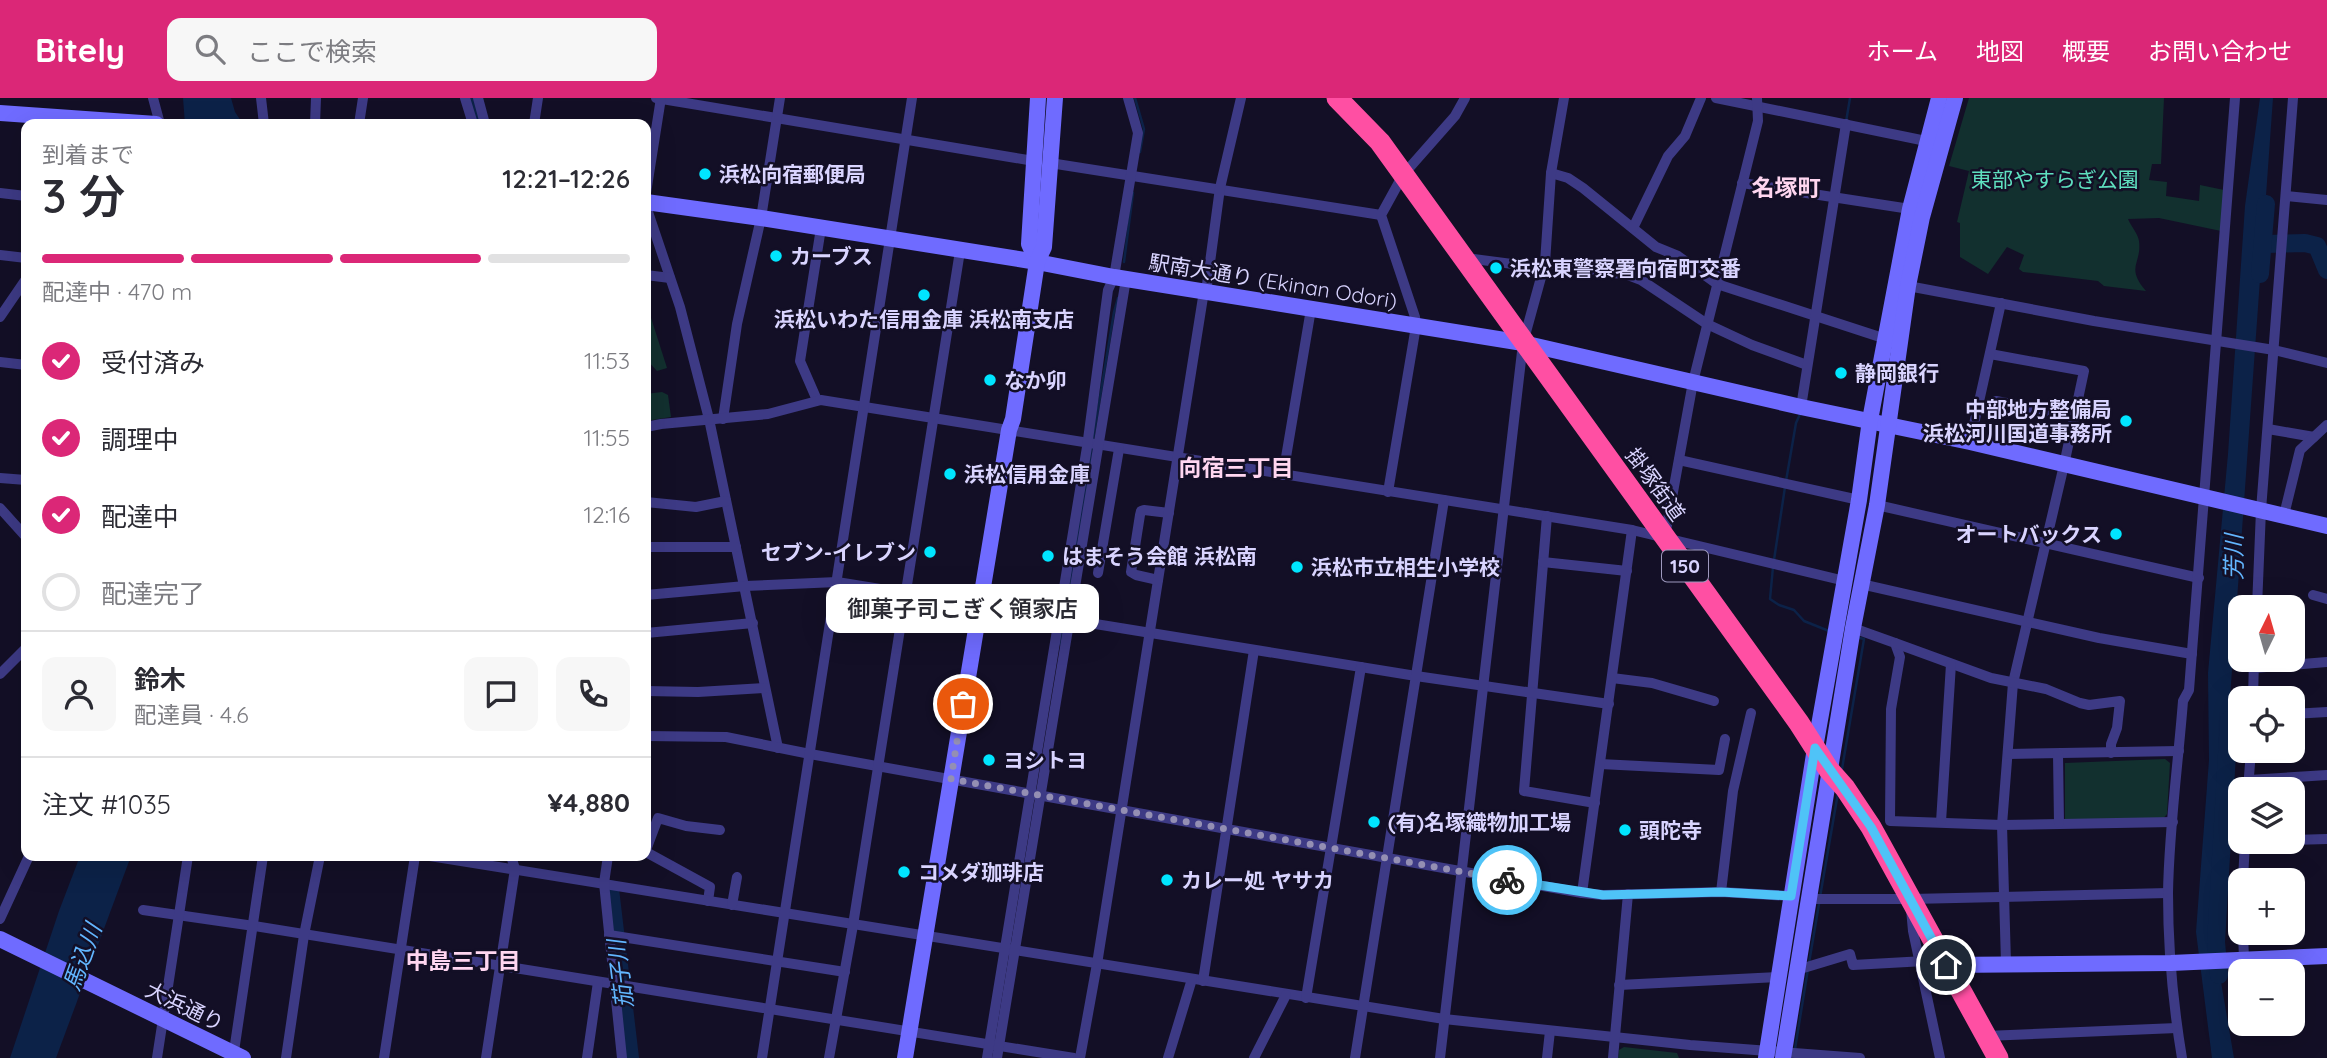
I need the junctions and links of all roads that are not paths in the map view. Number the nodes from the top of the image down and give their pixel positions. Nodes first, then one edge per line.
1 (153, 98) edge
2 (261, 98) edge
3 (316, 98) edge
4 (363, 98) edge
5 (465, 98) edge
6 (478, 98) edge
7 (538, 98) edge
8 (659, 98) edge
9 (780, 98) edge
10 (912, 98) edge
11 (1038, 98) edge
12 (1055, 98) edge
13 (1128, 98) edge
14 (1241, 98) edge
15 (1337, 98) edge
16 (1465, 98) edge
17 (1564, 98) edge
18 (1701, 98) edge
19 (1716, 98) edge
20 (1939, 98) edge
21 (1955, 98) edge
22 (2235, 98) edge
23 (2293, 98) edge
24 (1757, 102) edge
25 (0, 113) edge
26 (778, 117) junction
27 (62, 119) edge
28 (157, 119) edge
29 (263, 119) edge
30 (315, 119) edge
31 (360, 119) edge
32 (471, 119) edge
33 (484, 119) edge
34 (535, 119) edge
35 (1846, 124) junction
36 (906, 139) junction
37 (1926, 141) junction
38 (651, 156) edge
39 (1042, 162) junction
40 (1551, 173) junction
41 (1403, 175) junction
42 (1134, 176) junction
43 (1742, 183) junction
44 (1220, 188) junction
45 (0, 193) edge
46 (21, 195) edge
47 (2287, 196) junction
48 (1833, 197) junction
49 (2327, 200) edge
50 (651, 205) edge
51 (1910, 209) junction
52 (1381, 215) junction
53 (761, 218) junction
54 (651, 219) edge
55 (821, 228) junction
56 (1633, 228) junction
57 (891, 239) junction
58 (960, 251) junction
59 (0, 255) edge
60 (21, 257) edge
61 (1463, 258) junction
62 (1037, 262) junction
63 (1544, 265) junction
64 (651, 276) edge
65 (670, 278) junction
66 (1120, 278) junction
67 (1717, 284) junction
68 (21, 286) edge
69 (1908, 286) junction
70 (1205, 291) junction
71 (2001, 303) junction
72 (1311, 309) junction
73 (1815, 316) junction
74 (0, 317) edge
75 (1707, 324) junction
76 (1416, 326) junction
77 (1885, 339) junction
78 (2217, 340) junction
79 (1523, 343) junction
80 (2273, 350) junction
81 (1990, 354) junction
82 (0, 362) edge
83 (2327, 363) edge
84 (21, 364) edge
85 (1807, 365) junction
86 (1693, 382) junction
87 (817, 400) junction
88 (1996, 401) dead end
89 (865, 407) junction
90 (1801, 407) junction
91 (2074, 416) junction
92 (709, 419) junction
93 (723, 419) junction
94 (933, 419) junction
95 (1870, 420) junction
96 (1889, 425) junction
97 (2327, 425) edge
98 (651, 426) edge
99 (2268, 429) junction
100 (1009, 430) junction
101 (2314, 437) junction
102 (1970, 442) junction
103 (1092, 444) junction
104 (1119, 449) junction
105 (1178, 458) junction
106 (1679, 460) junction
107 (2064, 465) junction
108 (1283, 475) junction
109 (0, 478) edge
110 (21, 480) edge
111 (1388, 492) junction
112 (2206, 497) junction
113 (1444, 500) junction
114 (1859, 500) junction
115 (726, 501) junction
116 (651, 502) edge
117 (1877, 505) junction
118 (0, 508) edge
119 (2259, 509) junction
120 (1503, 510) junction
121 (1169, 513) junction
122 (2284, 515) junction
123 (1547, 516) junction
124 (2327, 526) edge
125 (1632, 530) junction
126 (21, 531) edge
127 (1665, 537) junction
128 (2046, 544) junction
129 (651, 547) edge
130 (736, 547) junction
131 (1543, 562) junction
132 (1627, 571) junction
133 (1098, 573) dead end
134 (2199, 578) junction
135 (1158, 580) junction
136 (838, 582) junction
137 (1853, 583) junction
138 (745, 586) junction
139 (906, 592) junction
140 (651, 595) edge
141 (2257, 595) edge
142 (2313, 595) dead end
143 (2327, 599) edge
144 (980, 605) junction
145 (1064, 618) junction
146 (2027, 621) junction
147 (752, 623) junction
148 (1853, 628) junction
149 (651, 633) edge
150 (1150, 633) junction
151 (1895, 643) junction
152 (1254, 650) junction
153 (21, 653) edge
154 (2192, 654) junction
155 (2327, 662) edge
156 (2305, 663) edge
157 (1951, 664) junction
158 (1361, 667) junction
159 (0, 674) edge
160 (1416, 676) junction
161 (1612, 678) junction
162 (2013, 683) junction
163 (1482, 686) junction
164 (765, 688) junction
165 (651, 691) edge
166 (1532, 693) junction
167 (1714, 701) dead end
168 (1609, 704) junction
169 (2327, 712) edge
170 (1751, 713) dead end
171 (2305, 713) edge
172 (651, 736) edge
173 (1725, 739) dead end
174 (778, 748) junction
175 (1815, 748) junction
176 (2179, 751) junction
177 (2111, 753) junction
178 (810, 754) junction
179 (2008, 754) junction
180 (2058, 754) junction
181 (1601, 764) junction
182 (878, 767) junction
183 (1829, 770) junction
184 (2327, 775) edge
185 (2305, 778) edge
186 (951, 779) junction
187 (1036, 795) junction
188 (1595, 803) junction
189 (1121, 809) junction
190 (1941, 822) junction
191 (2173, 822) junction
192 (2059, 823) junction
193 (1880, 824) junction
194 (2002, 825) junction
195 (1225, 829) junction
196 (720, 830) dead end
197 (651, 837) edge
198 (2327, 838) edge
199 (2305, 839) edge
200 (1332, 849) junction
201 (651, 854) edge
202 (1387, 857) junction
203 (27, 861) edge
204 (187, 861) edge
205 (263, 861) edge
206 (319, 861) edge
207 (414, 861) edge
208 (475, 861) edge
209 (512, 861) edge
210 (607, 861) edge
211 (514, 869) junction
212 (1461, 872) junction
213 (737, 877) dead end
214 (604, 883) junction
215 (1721, 892) junction
216 (1581, 893) junction
217 (2168, 893) junction
218 (1628, 894) junction
219 (1791, 896) junction
220 (2002, 896) junction
221 (1809, 899) junction
222 (1911, 900) junction
223 (708, 901) junction
224 (732, 905) junction
225 (143, 910) dead end
226 (179, 914) junction
227 (784, 914) junction
228 (0, 919) edge
229 (853, 925) junction
230 (254, 926) junction
231 (304, 934) junction
232 (609, 935) junction
233 (925, 936) junction
234 (0, 939) edge
235 (401, 949) junction
236 (1011, 950) junction
237 (2327, 956) edge
238 (2260, 959) edge
239 (2228, 960) edge
240 (777, 961) junction
241 (1920, 962) junction
242 (1945, 963) junction
243 (2006, 963) junction
244 (2176, 963) junction
245 (1097, 964) junction
246 (502, 965) junction
247 (1797, 970) junction
248 (845, 972) junction
249 (1778, 978) junction
250 (1198, 980) junction
251 (598, 982) junction
252 (614, 984) junction
253 (1619, 985) junction
254 (1286, 995) junction
255 (1306, 998) junction
256 (1363, 1006) junction
257 (770, 1008) junction
258 (163, 1018) junction
259 (836, 1018) junction
260 (1444, 1019) junction
261 (2177, 1028) junction
262 (909, 1031) junction
263 (1549, 1031) junction
264 (1986, 1036) junction
265 (1616, 1038) junction
266 (995, 1045) junction
267 (1690, 1045) junction
268 (1775, 1055) edge
269 (237, 1056) edge
270 (157, 1058) edge
271 (286, 1058) edge
272 (384, 1058) edge
273 (486, 1058) edge
274 (587, 1058) edge
275 (622, 1058) edge
276 (761, 1058) edge
277 (830, 1058) edge
278 (905, 1058) edge
279 (988, 1058) edge
280 (998, 1058) edge
281 (1074, 1058) edge
282 (1080, 1058) edge
283 (1168, 1058) edge
284 (1254, 1058) edge
285 (1354, 1058) edge
286 (1440, 1058) edge
287 (1547, 1058) edge
288 (1613, 1058) edge
289 (1688, 1058) edge
290 (1860, 1058) edge
291 (1940, 1058) edge
292 (1997, 1058) edge
293 (2182, 1058) edge

1 - 28 street
2 - 29 street
3 - 30 street
4 - 31 street
5 - 32 street
6 - 33 street
7 - 34 street
8 - 26 street
8 - 38 street
9 - 26 street
10 - 36 street
11 - 39 street
12 - 39 street
13 - 42 street
14 - 44 street
15 - 41 highway, 掛塚街道 / 150
16 - 41 street
17 - 40 street
18 - 56 street
19 - 24 street
20 - 37 street
21 - 69 street
22 - 78 street
23 - 47 street
24 - 35 street
24 - 43 street
25 - 27 street
26 - 36 street
26 - 53 street
35 - 37 street
35 - 48 street
36 - 39 street
36 - 57 street
37 - 51 street
39 - 42 street
39 - 62 street
40 - 56 street
40 - 63 street
41 - 52 street
41 - 61 highway, 掛塚街道 / 150
42 - 44 street
42 - 66 street
43 - 48 street
43 - 67 street
44 - 52 street
44 - 70 street
45 - 46 street
47 - 49 street
47 - 80 street
48 - 51 street
48 - 73 street
50 - 53 street, 駅南大通り (Ekinan Odori)
51 - 77 street
52 - 76 street
53 - 55 street, 駅南大通り (Ekinan Odori)
53 - 93 street
54 - 65 street
55 - 57 street, 駅南大通り (Ekinan Odori)
55 - 87 street
56 - 67 street
57 - 58 street, 駅南大通り (Ekinan Odori)
57 - 89 street
58 - 62 street, 駅南大通り (Ekinan Odori)
58 - 94 street
59 - 60 street
61 - 63 street
61 - 79 highway, 掛塚街道 / 150
62 - 66 street, 駅南大通り (Ekinan Odori)
62 - 100 street
63 - 75 street
63 - 79 street
64 - 65 street
65 - 92 street
66 - 70 street, 駅南大通り (Ekinan Odori)
66 - 103 street
67 - 73 street
67 - 75 street
68 - 74 street
69 - 71 street
69 - 96 street
70 - 72 street, 駅南大通り (Ekinan Odori)
70 - 105 street
71 - 78 street
71 - 81 street
72 - 76 street, 駅南大通り (Ekinan Odori)
72 - 108 street
73 - 77 street
73 - 85 street
75 - 85 street
75 - 86 street
76 - 79 street, 駅南大通り (Ekinan Odori)
76 - 111 street
77 - 95 street
78 - 80 street
78 - 112 street
79 - 86 street, 駅南大通り (Ekinan Odori)
79 - 120 street
79 - 127 highway, 掛塚街道 / 150
80 - 83 street
80 - 99 street
81 - 91 street
81 - 102 street
82 - 84 street
85 - 90 street
86 - 90 street, 駅南大通り (Ekinan Odori)
86 - 106 street
87 - 89 street
87 - 93 street
88 - 91 street
89 - 94 street
89 - 136 street
90 - 95 street, 駅南大通り (Ekinan Odori)
91 - 107 street
92 - 93 street
92 - 98 street
92 - 115 street
94 - 100 street
94 - 139 street
95 - 96 street, 駅南大通り (Ekinan Odori)
95 - 114 street
96 - 102 street, 駅南大通り (Ekinan Odori)
96 - 117 street
97 - 101 street
99 - 101 street
99 - 119 street
100 - 103 street
100 - 144 street
101 - 122 street
102 - 107 street, 駅南大通り (Ekinan Odori)
103 - 104 street
103 - 145 street
104 - 105 street
104 - 133 street
105 - 108 street
105 - 121 street
106 - 114 street
106 - 127 street
107 - 112 street, 駅南大通り (Ekinan Odori)
107 - 128 street
108 - 111 street
109 - 110 street
111 - 113 street
112 - 119 street, 駅南大通り (Ekinan Odori)
112 - 134 street
113 - 120 street
113 - 160 street
114 - 137 street
115 - 116 street
115 - 130 street
117 - 128 street
117 - 137 street
118 - 126 street
119 - 122 street, 駅南大通り (Ekinan Odori)
119 - 141 street
120 - 123 street
120 - 163 street
121 - 135 street
121 - 135 street
122 - 124 street, 駅南大通り (Ekinan Odori)
123 - 125 street
123 - 131 street
125 - 127 street
125 - 132 street
127 - 137 street
127 - 175 highway, 掛塚街道 / 150
128 - 134 street
128 - 146 street
129 - 130 street
130 - 138 street
131 - 132 street
131 - 166 street
132 - 161 street
134 - 154 street
135 - 150 street
136 - 138 street
136 - 139 street
136 - 178 street
137 - 146 street
137 - 148 street
137 - 175 street
138 - 140 street
138 - 147 street
139 - 144 street
139 - 182 street
142 - 143 street
144 - 145 street
144 - 186 street
145 - 150 street
145 - 187 street
146 - 154 street
146 - 162 street
147 - 149 street
147 - 164 street
148 - 151 street
148 - 183 street
150 - 152 street
150 - 189 street
151 - 157 street
151 - 193 street
152 - 158 street
152 - 195 street
153 - 159 street
154 - 176 street
155 - 156 street
157 - 162 street
157 - 190 street
158 - 160 street
158 - 200 street
160 - 163 street
160 - 202 street
161 - 167 street
161 - 168 street
162 - 177 street
162 - 179 street
163 - 166 street
163 - 212 street
164 - 165 street
164 - 174 street
166 - 168 street
166 - 188 street
168 - 181 street
169 - 171 street
170 - 215 street
172 - 174 street
173 - 181 street
174 - 178 street
175 - 183 highway, 掛塚街道 / 150
175 - 219 street
176 - 177 street
176 - 191 street
177 - 180 street
178 - 182 street
178 - 227 street
179 - 180 street
179 - 194 street
180 - 192 street
181 - 188 street
182 - 186 street
182 - 229 street
183 - 193 highway, 掛塚街道 / 150
183 - 221 street
184 - 185 street
186 - 187 street
186 - 233 street
187 - 189 street
187 - 236 street
188 - 216 street
189 - 195 street
189 - 245 street
190 - 193 street
190 - 194 street
191 - 192 street
191 - 217 street
192 - 194 street
193 - 222 highway, 掛塚街道 / 150
194 - 220 street
195 - 200 street
195 - 250 street
196 - 197 street
198 - 199 street
200 - 202 street
200 - 255 street
201 - 223 street
202 - 212 street
202 - 256 street
203 - 228 street
204 - 226 street
205 - 230 street
206 - 231 street
207 - 235 street
208 - 211 street
209 - 211 street
210 - 214 street
211 - 214 street
211 - 246 street
212 - 216 street
212 - 260 street
213 - 224 street
214 - 223 street
214 - 232 street
215 - 218 street
215 - 219 street
216 - 218 street
217 - 220 street
217 - 244 street
218 - 253 street
219 - 249 street
220 - 222 street
220 - 243 street
221 - 222 street
221 - 247 street
222 - 241 street
222 - 242 highway, 掛塚街道 / 150
223 - 224 street
224 - 227 street
225 - 226 street
226 - 230 street
226 - 258 street
227 - 229 street
227 - 240 street
229 - 233 street
229 - 248 street
230 - 231 street
230 - 269 street
231 - 235 street
231 - 271 street
232 - 240 street
232 - 252 street
233 - 236 street
233 - 262 street
234 - 258 street, 大浜通り
235 - 246 street
235 - 272 street
236 - 245 street
236 - 266 street
237 - 238 street
239 - 244 street
240 - 248 street
240 - 257 street
241 - 242 street
241 - 247 street
241 - 291 street
242 - 243 street
242 - 264 highway, 掛塚街道 / 150
243 - 244 street
244 - 261 street
245 - 250 street
245 - 282 street
246 - 251 street
246 - 273 street
247 - 268 street
248 - 259 street
249 - 253 street
249 - 268 street
250 - 254 street
250 - 283 street
251 - 252 street
251 - 274 street
252 - 257 street
252 - 275 street
253 - 265 street
254 - 255 street
254 - 284 street
255 - 256 street
256 - 260 street
256 - 285 street
257 - 259 street
257 - 276 street
258 - 269 street, 大浜通り
258 - 270 street
259 - 262 street
259 - 277 street
260 - 263 street
260 - 286 street
261 - 264 street
261 - 293 street
262 - 266 street
262 - 278 street
263 - 265 street
263 - 287 street
264 - 292 highway, 掛塚街道 / 150
265 - 267 street
265 - 288 street
266 - 279 street
266 - 280 street
266 - 281 street
267 - 268 street
267 - 289 street
268 - 290 street

